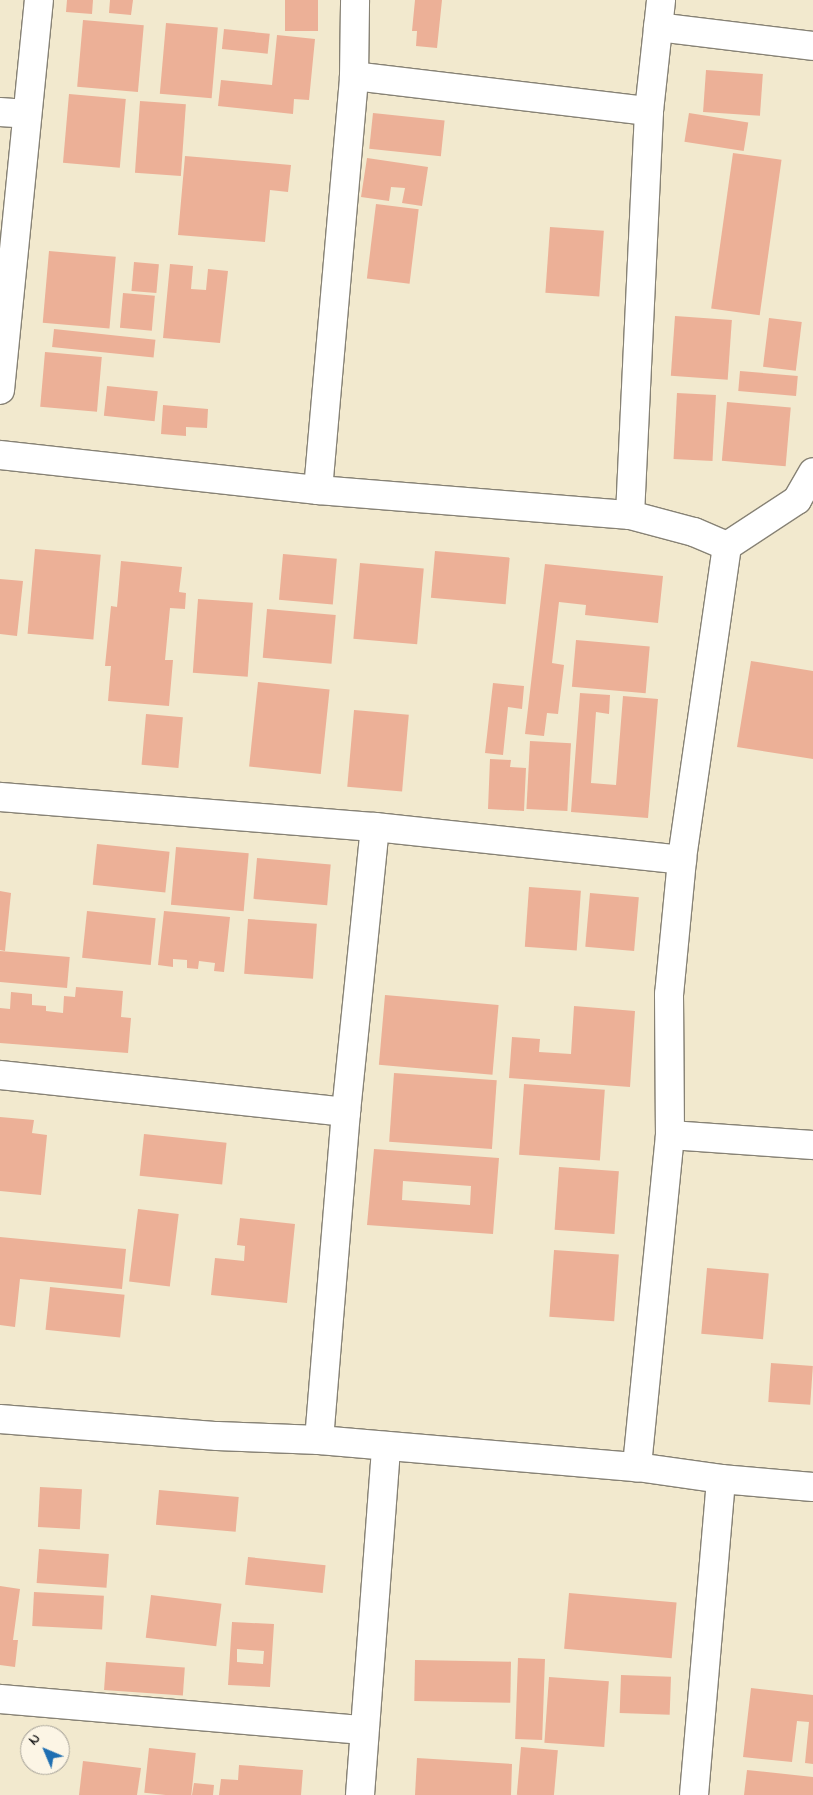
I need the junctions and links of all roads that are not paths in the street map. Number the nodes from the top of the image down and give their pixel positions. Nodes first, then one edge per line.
1 (39, 0) edge
2 (355, 0) edge
3 (661, 0) edge
4 (658, 27) junction
5 (813, 46) edge
6 (354, 76) junction
7 (649, 111) junction
8 (0, 112) edge
9 (27, 114) junction
10 (0, 390) edge
11 (0, 455) edge
12 (813, 472) edge
13 (318, 490) junction
14 (630, 515) junction
15 (727, 546) junction
16 (0, 797) edge
17 (375, 827) junction
18 (682, 860) junction
19 (0, 1075) edge
20 (346, 1112) junction
21 (670, 1135) junction
22 (813, 1145) edge
23 (0, 1419) edge
24 (319, 1440) junction
25 (386, 1446) junction
26 (636, 1468) junction
27 (721, 1479) junction
28 (813, 1487) edge
29 (0, 1699) edge
30 (364, 1730) junction
31 (360, 1795) edge
32 (694, 1795) edge

1 - 9 street
2 - 6 street
3 - 4 street
4 - 5 street
4 - 7 street
6 - 7 street
6 - 13 street
7 - 14 street
8 - 9 street
9 - 10 street
11 - 13 street
12 - 15 street
13 - 14 street
14 - 15 street
15 - 18 street
16 - 17 street
17 - 18 street
17 - 20 street
18 - 21 street
19 - 20 street
20 - 24 street
21 - 22 street
21 - 26 street
23 - 24 street
24 - 25 street
25 - 26 street
25 - 30 street
26 - 27 street
27 - 28 street
27 - 32 street
29 - 30 street
30 - 31 street

